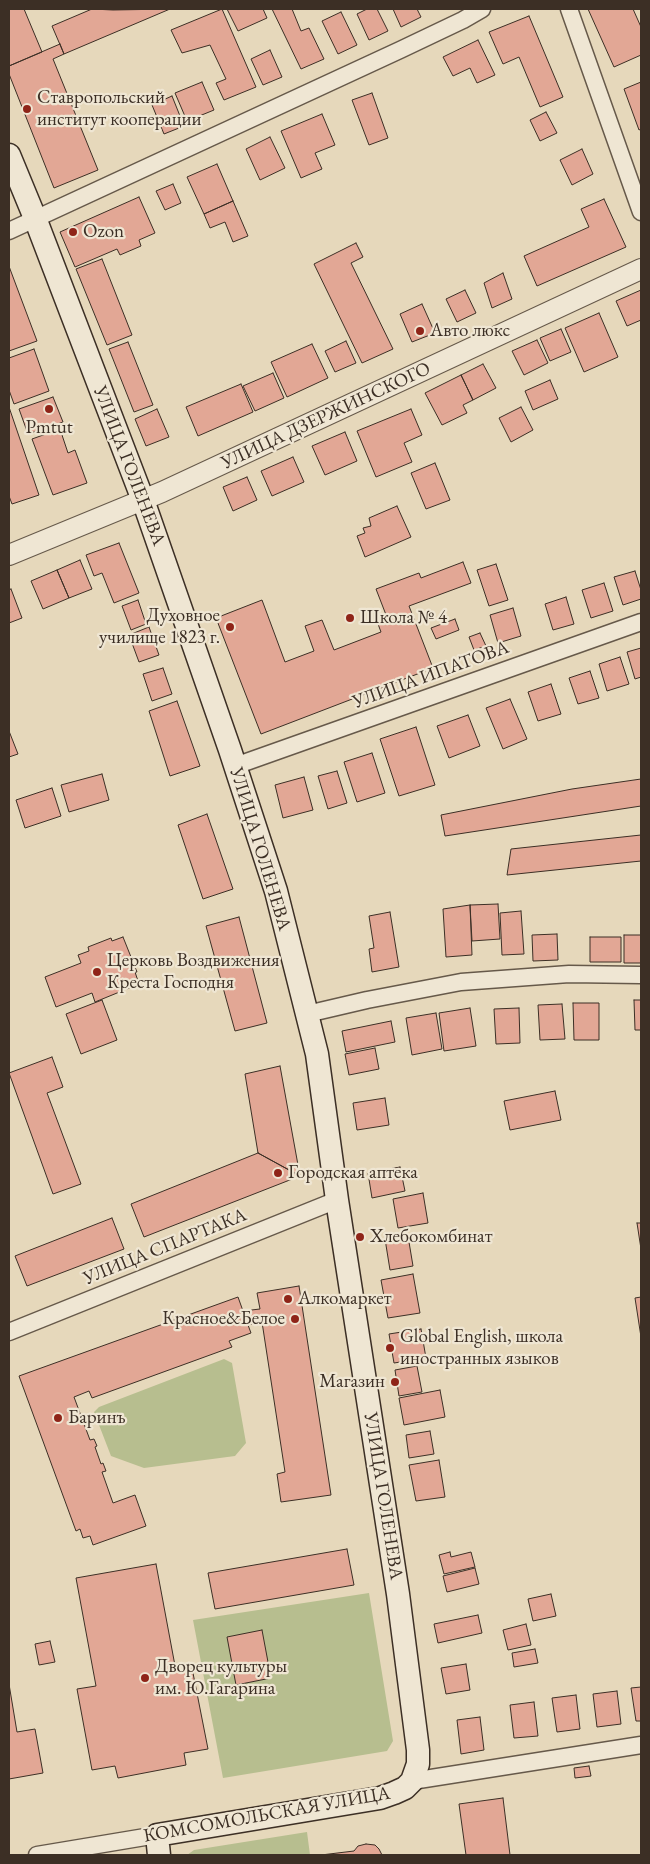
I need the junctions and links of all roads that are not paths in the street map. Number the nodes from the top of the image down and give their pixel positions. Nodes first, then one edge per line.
1 (482, 9) edge
2 (569, 9) edge
3 (461, 14) edge
4 (9, 155) edge
5 (641, 212) edge
6 (35, 218) junction
7 (9, 231) edge
8 (641, 270) edge
9 (143, 500) junction
10 (9, 555) edge
11 (641, 622) edge
12 (235, 766) junction
13 (641, 974) edge
14 (307, 1014) junction
15 (337, 1200) junction
16 (9, 1332) edge
17 (641, 1746) edge
18 (412, 1781) junction
19 (158, 1845) edge
20 (37, 1855) edge

1 - 3 street
2 - 5 street
3 - 6 street
4 - 6 main road, УЛИЦА ГОЛЕНЕВА
6 - 7 street
6 - 9 main road, УЛИЦА ГОЛЕНЕВА
8 - 9 street, УЛИЦА ДЗЕРЖИНСКОГО
9 - 10 street, УЛИЦА ДЗЕРЖИНСКОГО
9 - 12 main road, УЛИЦА ГОЛЕНЕВА
11 - 12 street, УЛИЦА ИПАТОВА
12 - 14 main road, УЛИЦА ГОЛЕНЕВА
13 - 14 street
14 - 15 main road, УЛИЦА ГОЛЕНЕВА
15 - 16 street, УЛИЦА СПАРТАКА
15 - 18 main road, УЛИЦА ГОЛЕНЕВА
17 - 18 street, КОМСОМОЛЬСКАЯ УЛИЦА
18 - 19 main road, КОМСОМОЛЬСКАЯ УЛИЦА
19 - 20 street, КОМСОМОЛЬСКАЯ УЛИЦА

